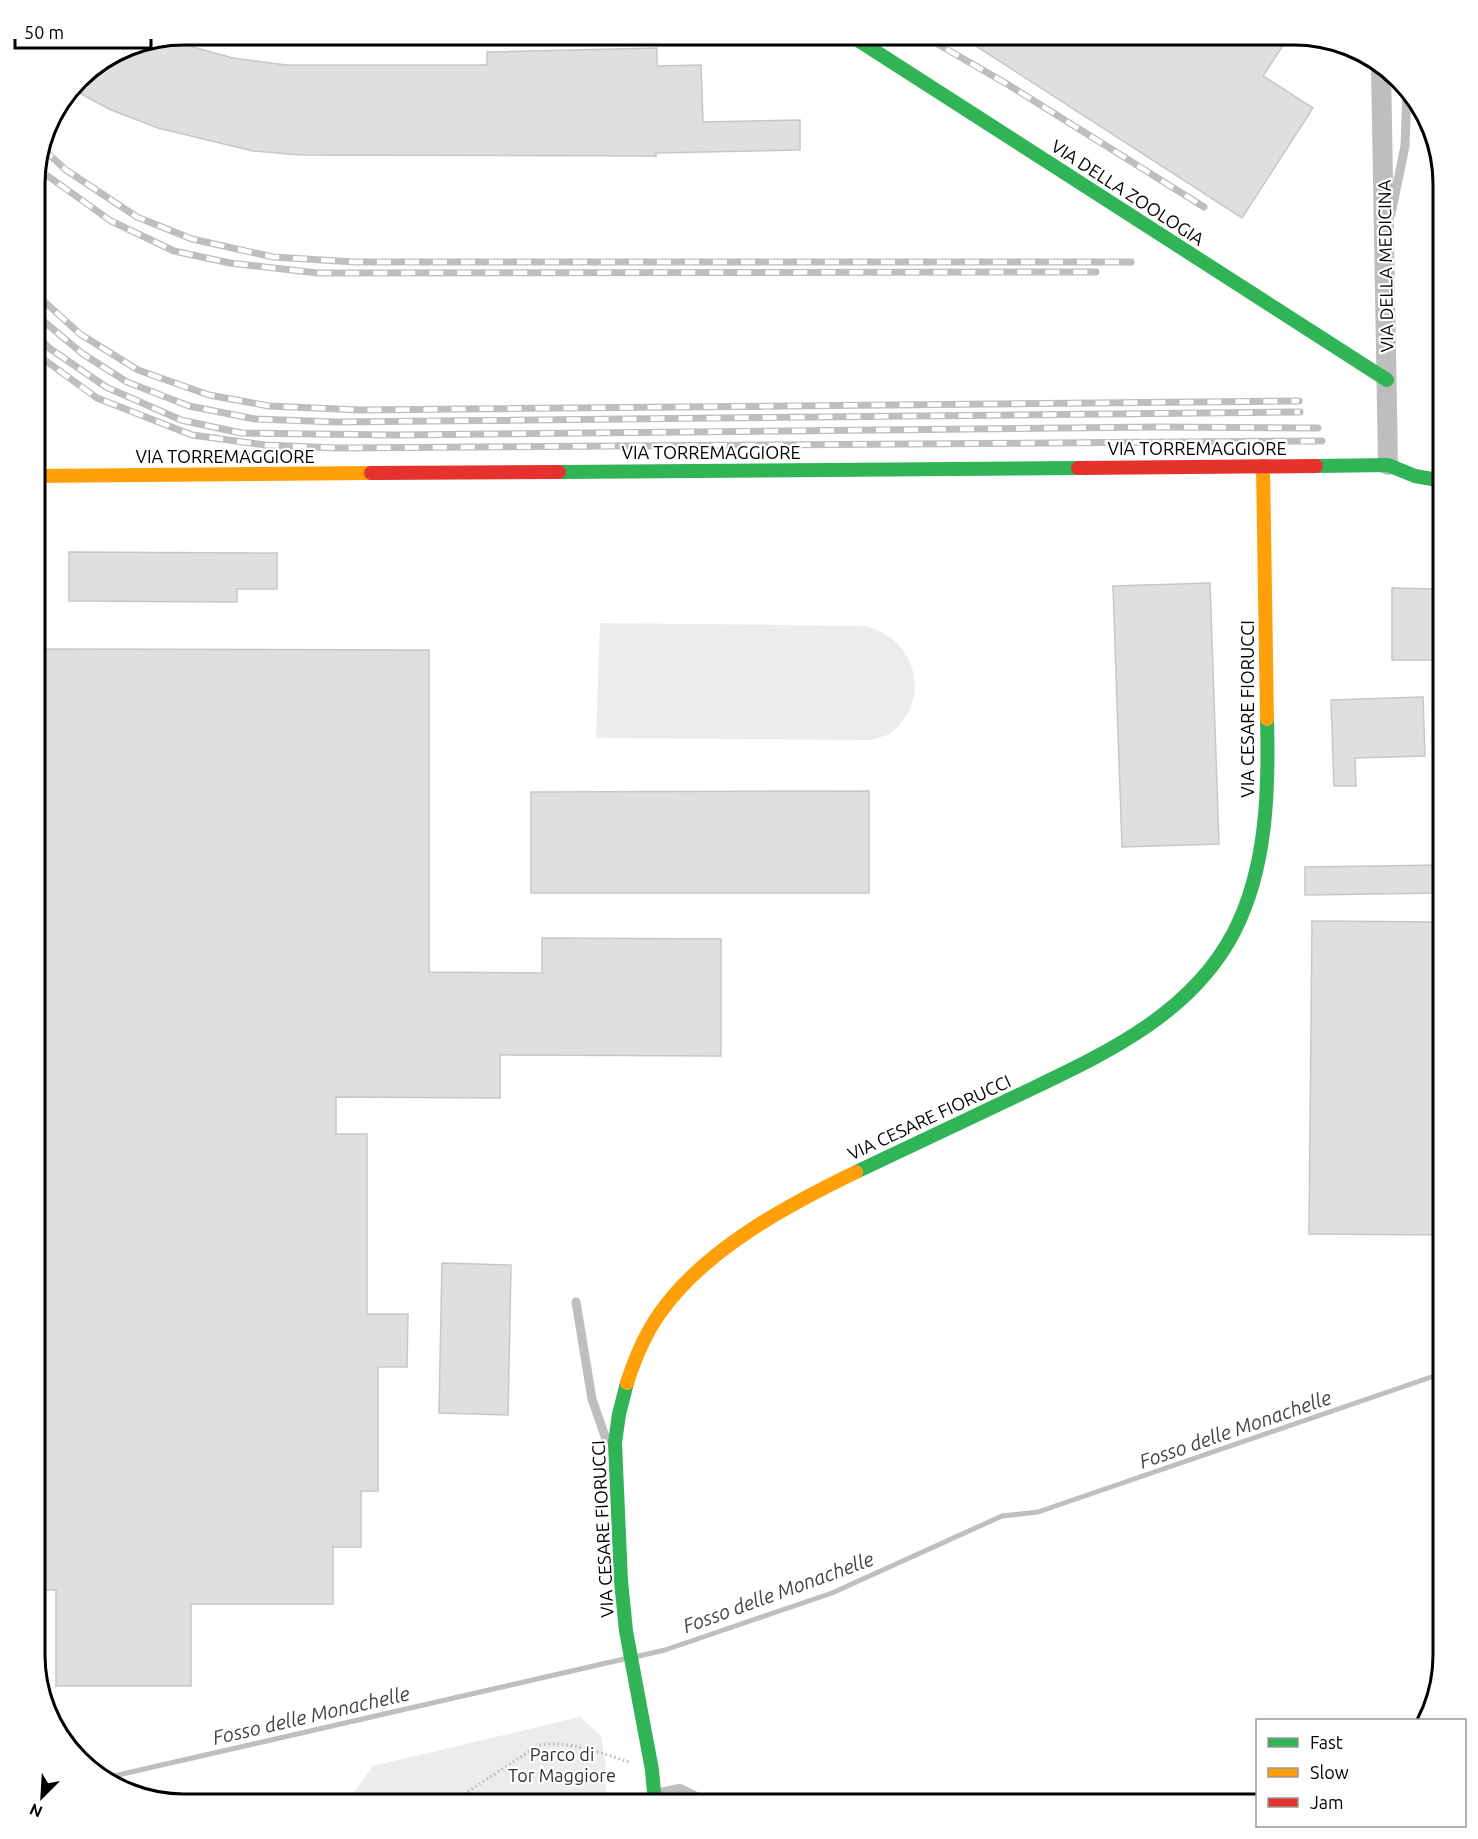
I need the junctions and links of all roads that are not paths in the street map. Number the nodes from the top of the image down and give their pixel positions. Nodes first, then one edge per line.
1 (866, 45) edge
2 (1381, 75) edge
3 (1407, 102) edge
4 (1384, 246) junction
5 (1387, 380) junction
6 (1263, 465) junction
7 (1388, 465) junction
8 (45, 476) edge
9 (1433, 479) edge
10 (576, 1302) dead end
11 (614, 1461) junction
12 (652, 1794) edge

1 - 5 street, VIA DELLA ZOOLOGIA
2 - 4 street, VIA DELLA MEDICINA
3 - 4 lane
4 - 5 street, VIA DELLA MEDICINA
5 - 7 street, VIA DELLA MEDICINA
6 - 7 street, VIA TORREMAGGIORE
6 - 8 street, VIA TORREMAGGIORE
6 - 11 street, VIA CESARE FIORUCCI
7 - 9 street
10 - 11 lane
11 - 12 street, VIA CESARE FIORUCCI

